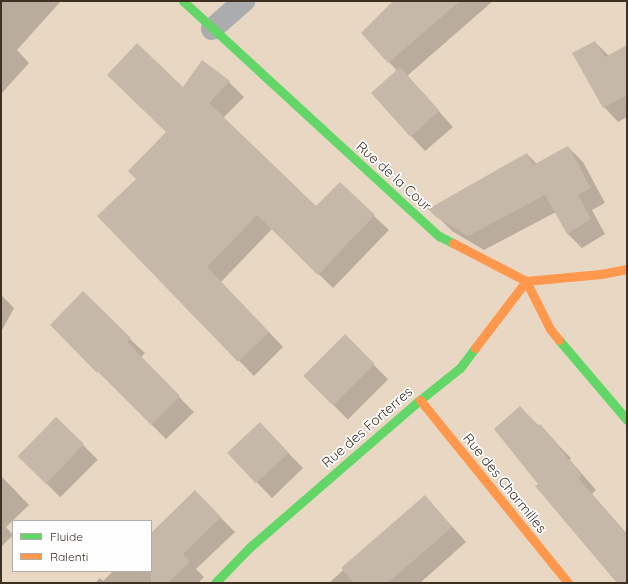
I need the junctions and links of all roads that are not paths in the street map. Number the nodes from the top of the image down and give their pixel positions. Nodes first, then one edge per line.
1 (183, 1) edge
2 (244, 1) edge
3 (212, 29) junction
4 (627, 269) edge
5 (526, 281) junction
6 (420, 400) junction
7 (627, 420) edge
8 (215, 583) edge
9 (568, 583) edge

1 - 3 street, Rue de la Cour
2 - 3 street
3 - 5 street, Rue de la Cour
4 - 5 street
5 - 6 street, Rue des Forterres
5 - 7 street
6 - 8 street, Rue des Forterres
6 - 9 street, Rue des Charmilles

